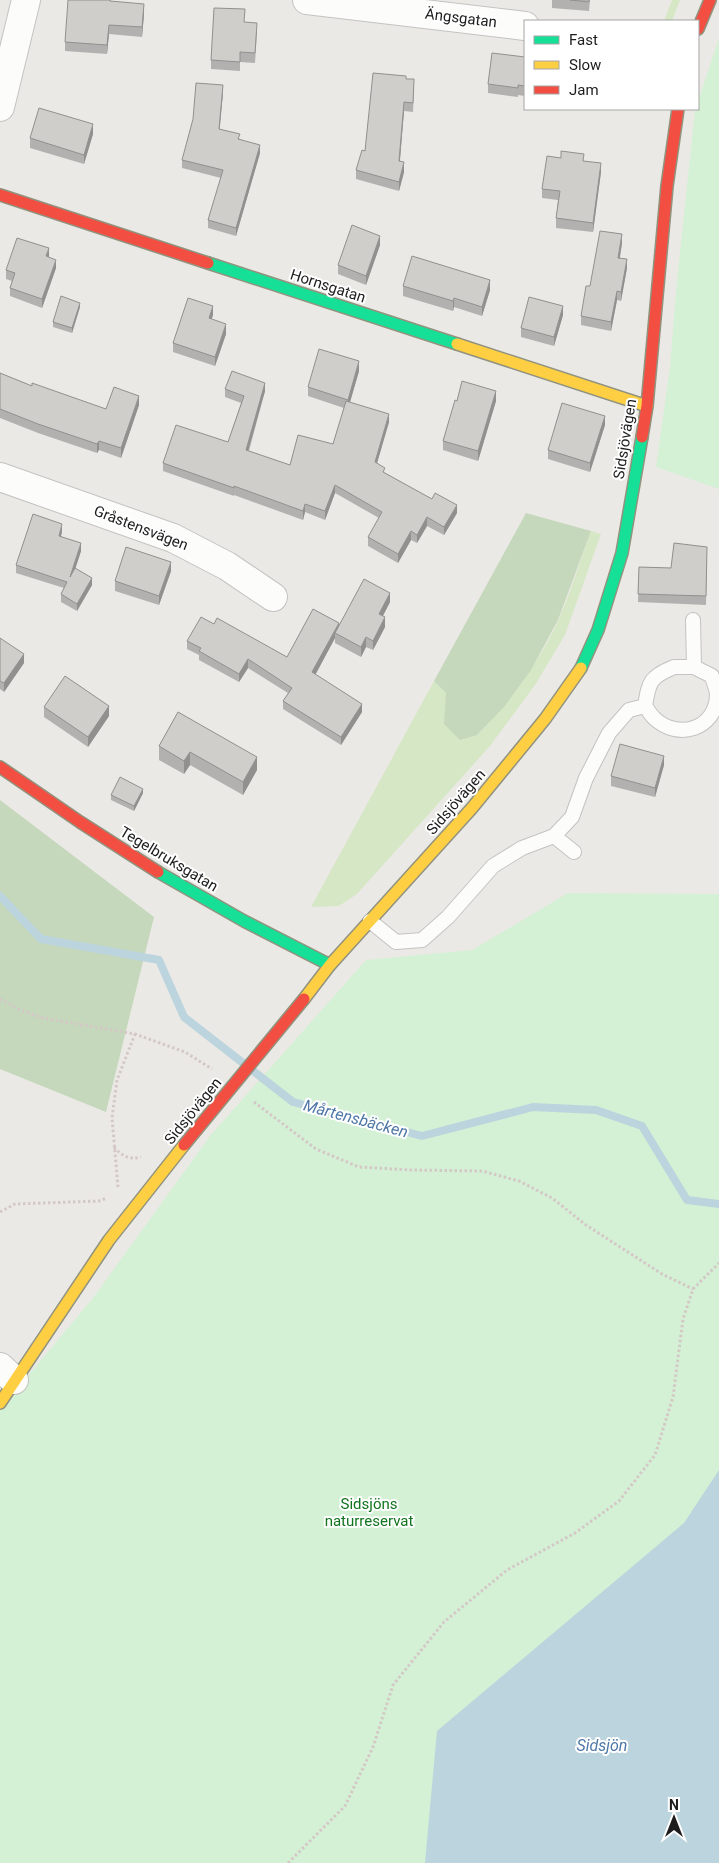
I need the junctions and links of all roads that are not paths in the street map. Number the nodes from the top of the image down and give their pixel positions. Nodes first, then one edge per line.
1 (26, 0) edge
2 (307, 0) edge
3 (710, 0) edge
4 (524, 26) edge
5 (699, 27) edge
6 (0, 107) edge
7 (678, 110) edge
8 (0, 195) edge
9 (646, 406) junction
10 (0, 477) edge
11 (273, 597) dead end
12 (693, 620) dead end
13 (694, 667) junction
14 (716, 679) edge
15 (645, 706) junction
16 (0, 767) edge
17 (554, 836) junction
18 (574, 852) dead end
19 (370, 921) junction
20 (330, 965) junction
21 (7, 1374) edge
22 (0, 1403) edge

1 - 6 street
2 - 4 street, Ängsgatan
3 - 5 main road
7 - 9 main road, Sidsjövägen
8 - 9 main road, Hornsgatan
9 - 19 main road, Sidsjövägen
10 - 11 street, Gråstensvägen
12 - 13 lane
13 - 14 lane
13 - 15 lane
14 - 15 lane
15 - 17 lane
16 - 20 main road, Tegelbruksgatan
17 - 18 lane
17 - 19 lane
19 - 20 main road, Sidsjövägen
20 - 21 main road, Sidsjövägen, bridge
21 - 22 main road, Sidsjövägen

